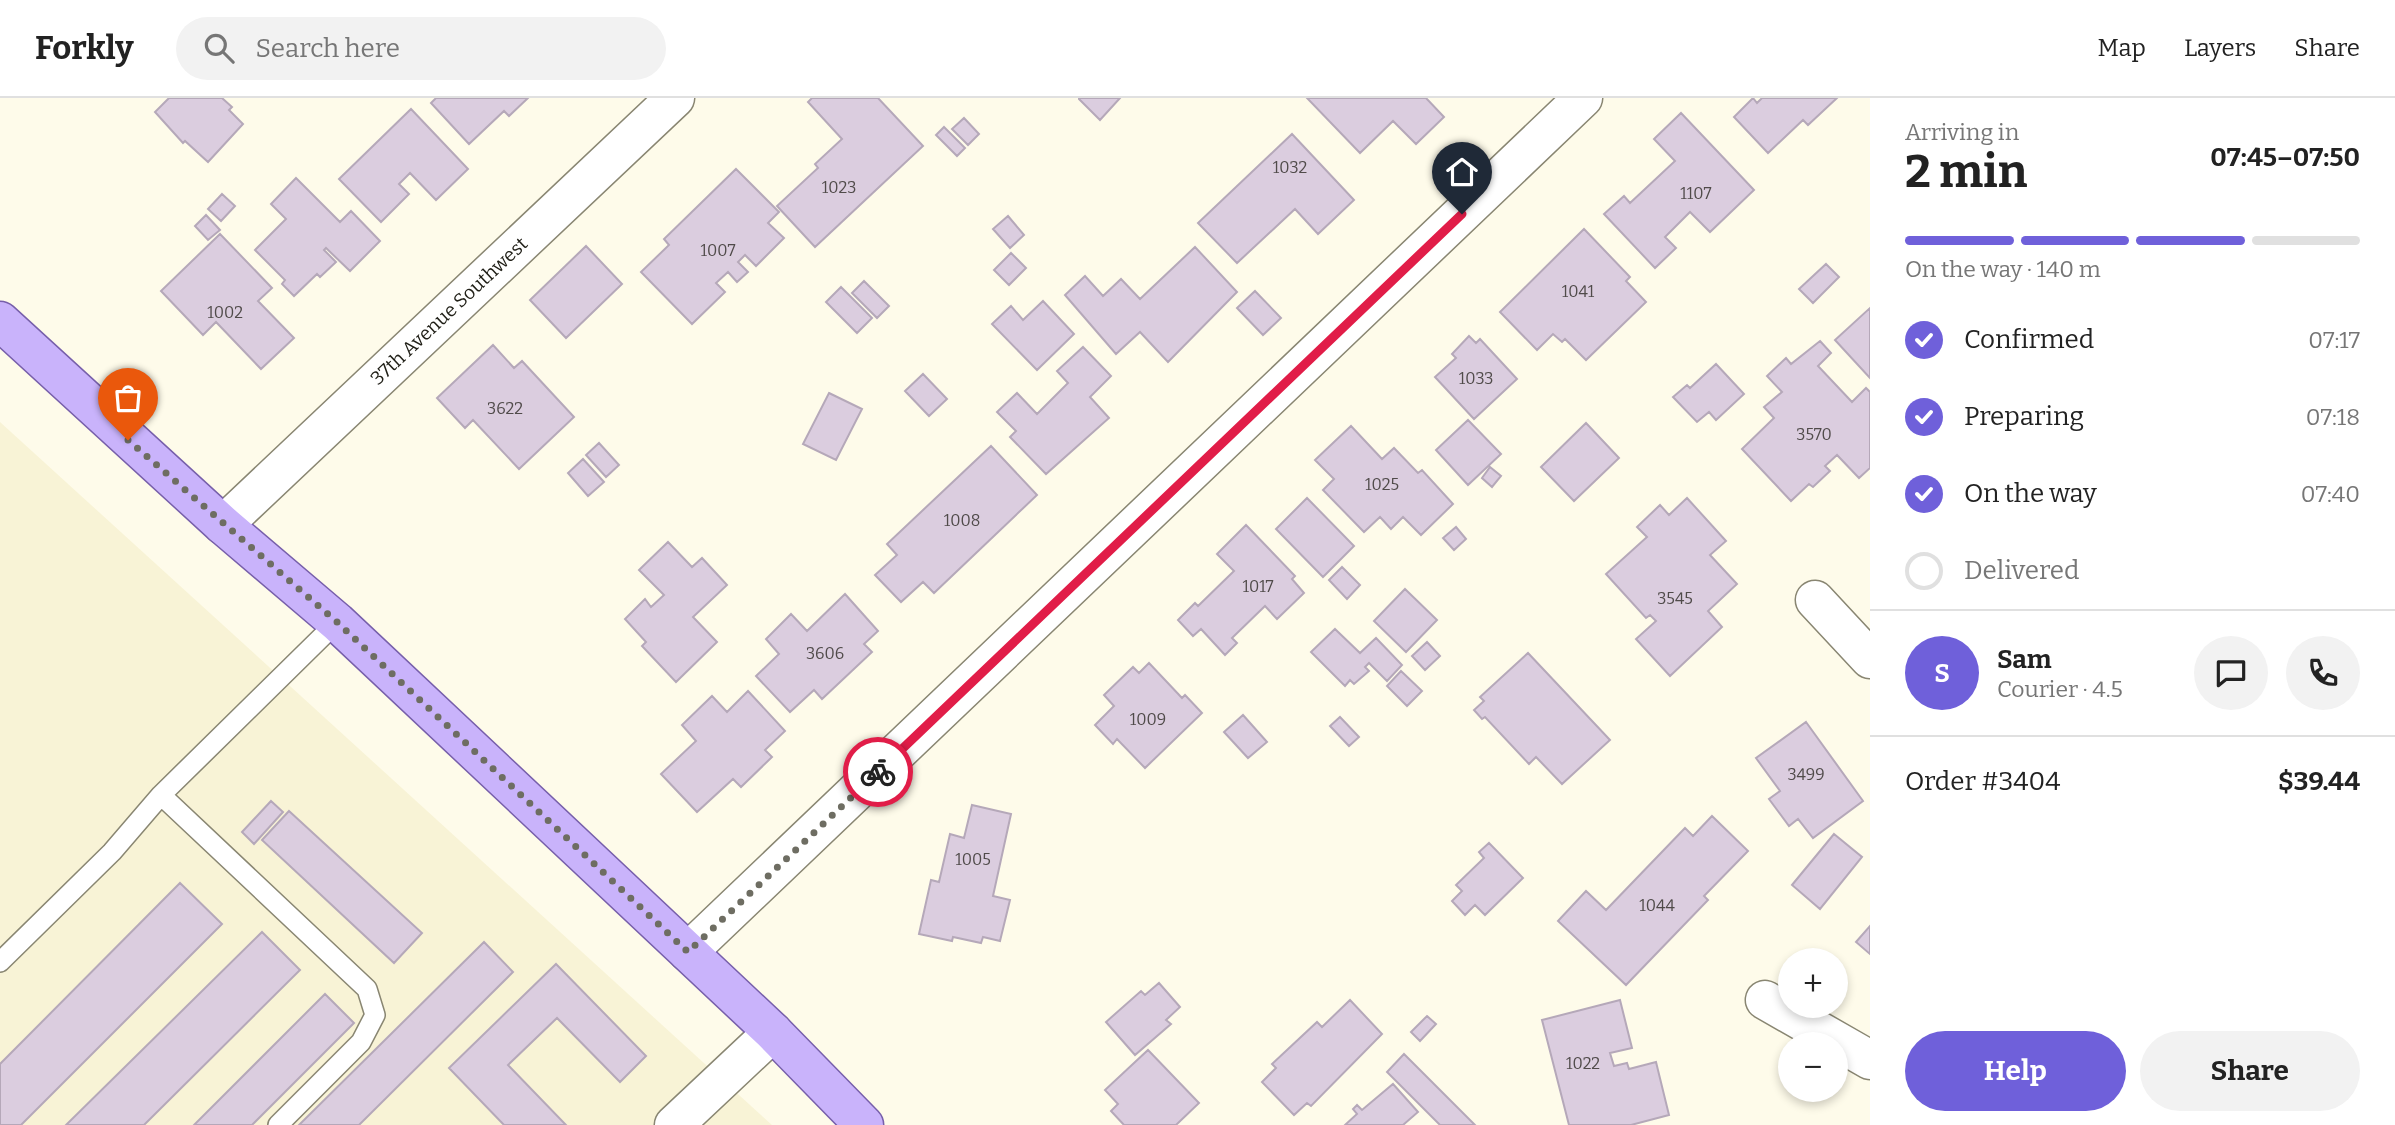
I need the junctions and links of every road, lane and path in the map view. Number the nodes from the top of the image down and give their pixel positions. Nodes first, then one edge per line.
1 (675, 98) edge
2 (1583, 98) edge
3 (0, 321) edge
4 (223, 525) junction
5 (1815, 600) dead end
6 (337, 622) junction
7 (1870, 659) edge
8 (161, 795) junction
9 (688, 952) junction
10 (0, 962) edge
11 (1765, 1000) dead end
12 (773, 1032) junction
13 (1870, 1060) edge
14 (278, 1125) edge
15 (674, 1125) edge
16 (864, 1125) edge

1 - 4 street, 37th Avenue Southwest
2 - 9 street
3 - 4 main road
4 - 6 main road
5 - 7 street
6 - 8 lane
6 - 9 main road
8 - 10 lane
8 - 14 lane
9 - 12 main road
11 - 13 street
12 - 15 street
12 - 16 main road

